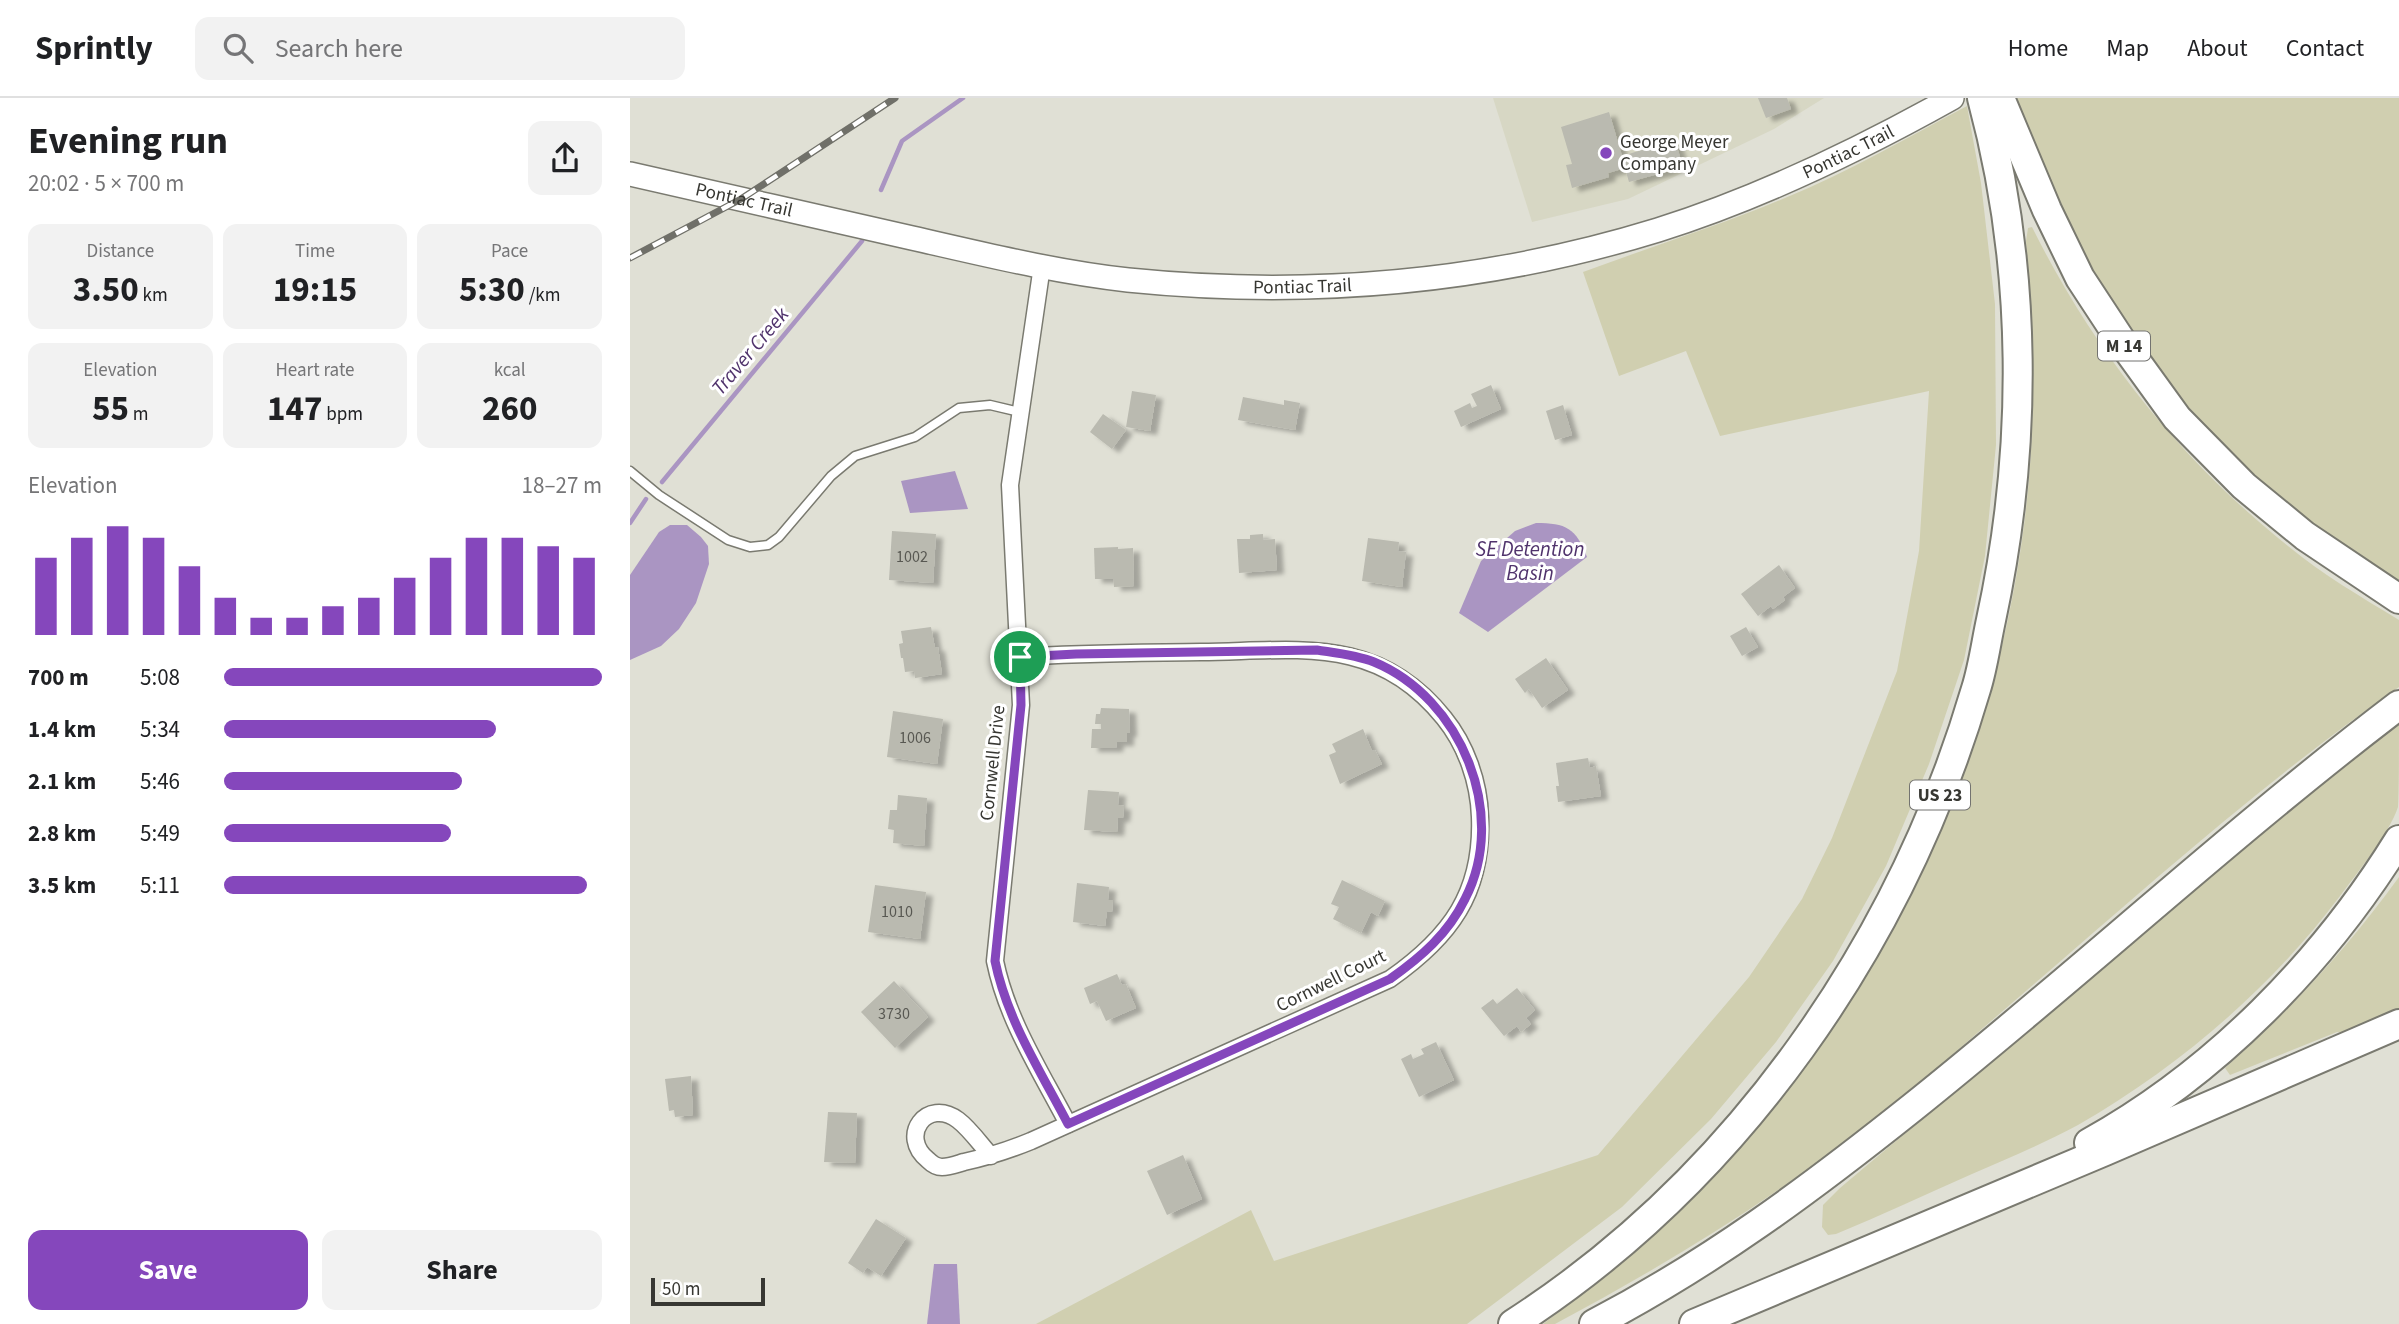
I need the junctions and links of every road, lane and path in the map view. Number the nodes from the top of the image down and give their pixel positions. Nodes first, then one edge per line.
1 (1952, 98) edge
2 (1982, 98) edge
3 (2000, 98) edge
4 (630, 174) edge
5 (1042, 266) junction
6 (1020, 412) junction
7 (630, 471) edge
8 (2399, 599) edge
9 (1020, 657) junction
10 (2399, 705) edge
11 (2399, 840) edge
12 (2399, 1024) edge
13 (1068, 1124) junction
14 (991, 1156) junction
15 (1988, 1199) junction
16 (1513, 1324) edge
17 (1594, 1324) edge
18 (1694, 1324) edge

1 - 5 main road, Pontiac Trail
2 - 16 highway, US 23
3 - 8 highway, M 14
4 - 5 main road, Pontiac Trail
5 - 6 street, Cornwell Drive
6 - 7 lane
6 - 9 street, Cornwell Drive
9 - 13 street, Cornwell Drive
9 - 13 street, Cornwell Court
10 - 17 highway
11 - 15 highway
12 - 15 highway
13 - 14 street, Cornwell Court
14 - 14 street, Cornwell Court
15 - 18 highway

